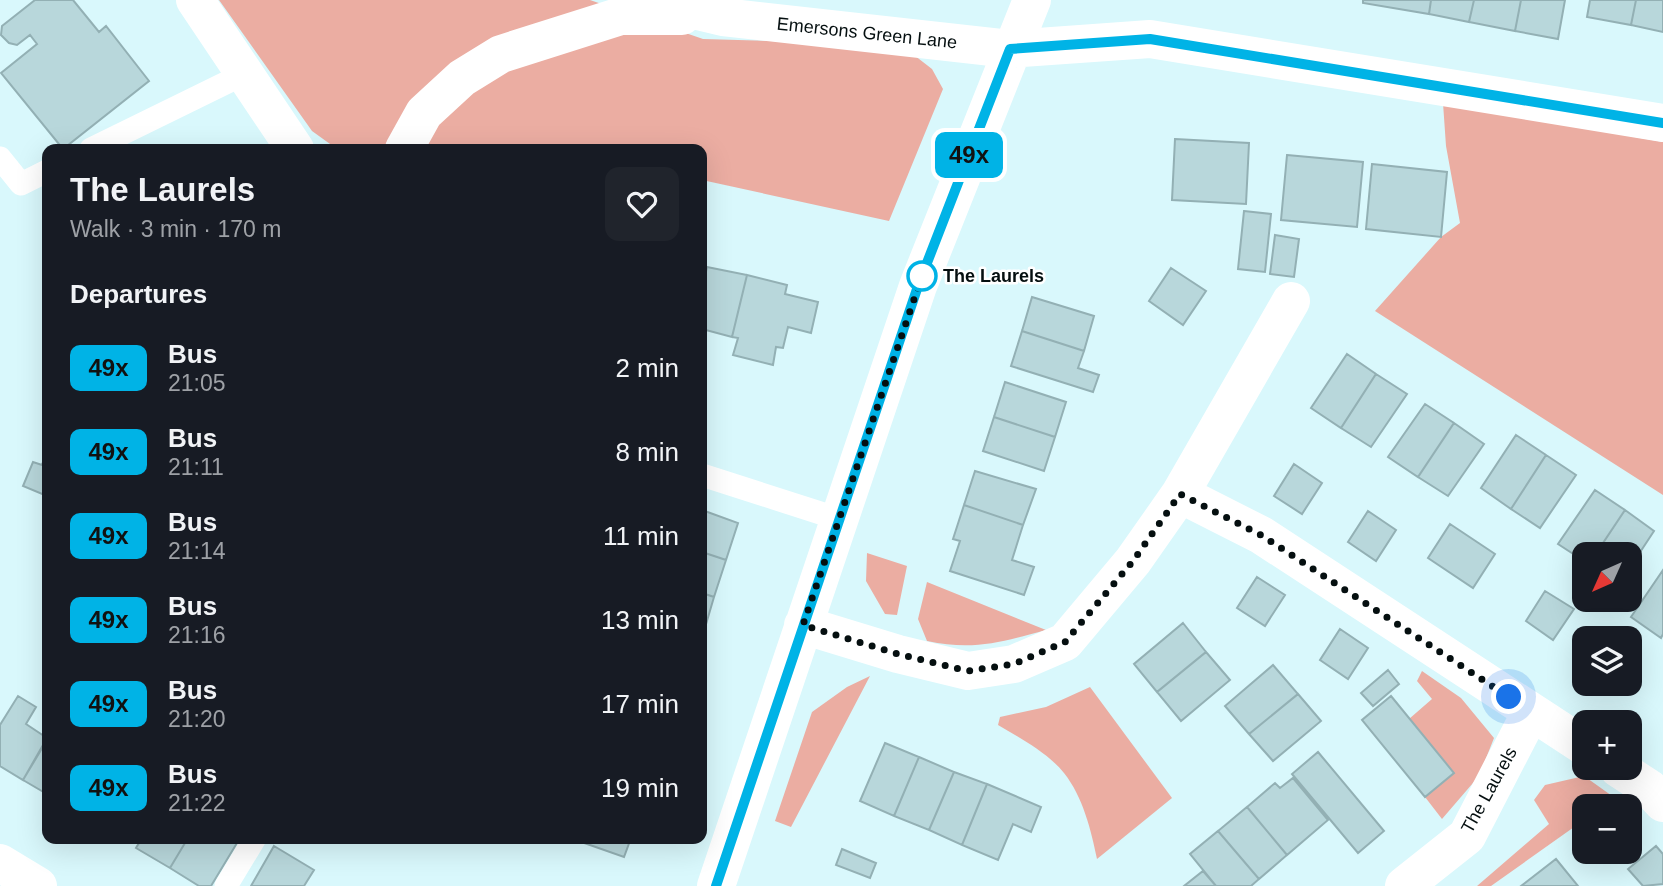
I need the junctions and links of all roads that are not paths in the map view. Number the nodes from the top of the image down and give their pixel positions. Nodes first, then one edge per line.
1 (195, 0) edge
2 (652, 0) edge
3 (1032, 0) edge
4 (723, 17) junction
5 (1010, 49) junction
6 (244, 74) junction
7 (1663, 123) edge
8 (100, 144) edge
9 (293, 144) edge
10 (407, 144) edge
11 (0, 158) edge
12 (42, 174) edge
13 (1291, 301) dead end
14 (707, 477) edge
15 (1180, 494) junction
16 (839, 519) junction
17 (803, 625) junction
18 (1531, 712) junction
19 (1572, 738) edge
20 (1636, 780) edge
21 (1663, 803) edge
22 (251, 844) edge
23 (0, 863) edge
24 (38, 886) edge
25 (226, 886) edge
26 (716, 886) edge
27 (1404, 886) edge

1 - 6 street
2 - 4 street, Emersons Green Lane
3 - 5 street
4 - 5 street, Emersons Green Lane
4 - 10 street, Emersons Green Lane
5 - 7 street, Emersons Green Lane
5 - 16 street
6 - 8 lane
6 - 9 street
11 - 12 lane
13 - 15 street
14 - 16 lane
15 - 17 street
15 - 18 street
16 - 17 street
17 - 26 street
18 - 19 street
18 - 27 street, The Laurels
20 - 21 street
22 - 25 lane
23 - 24 street

